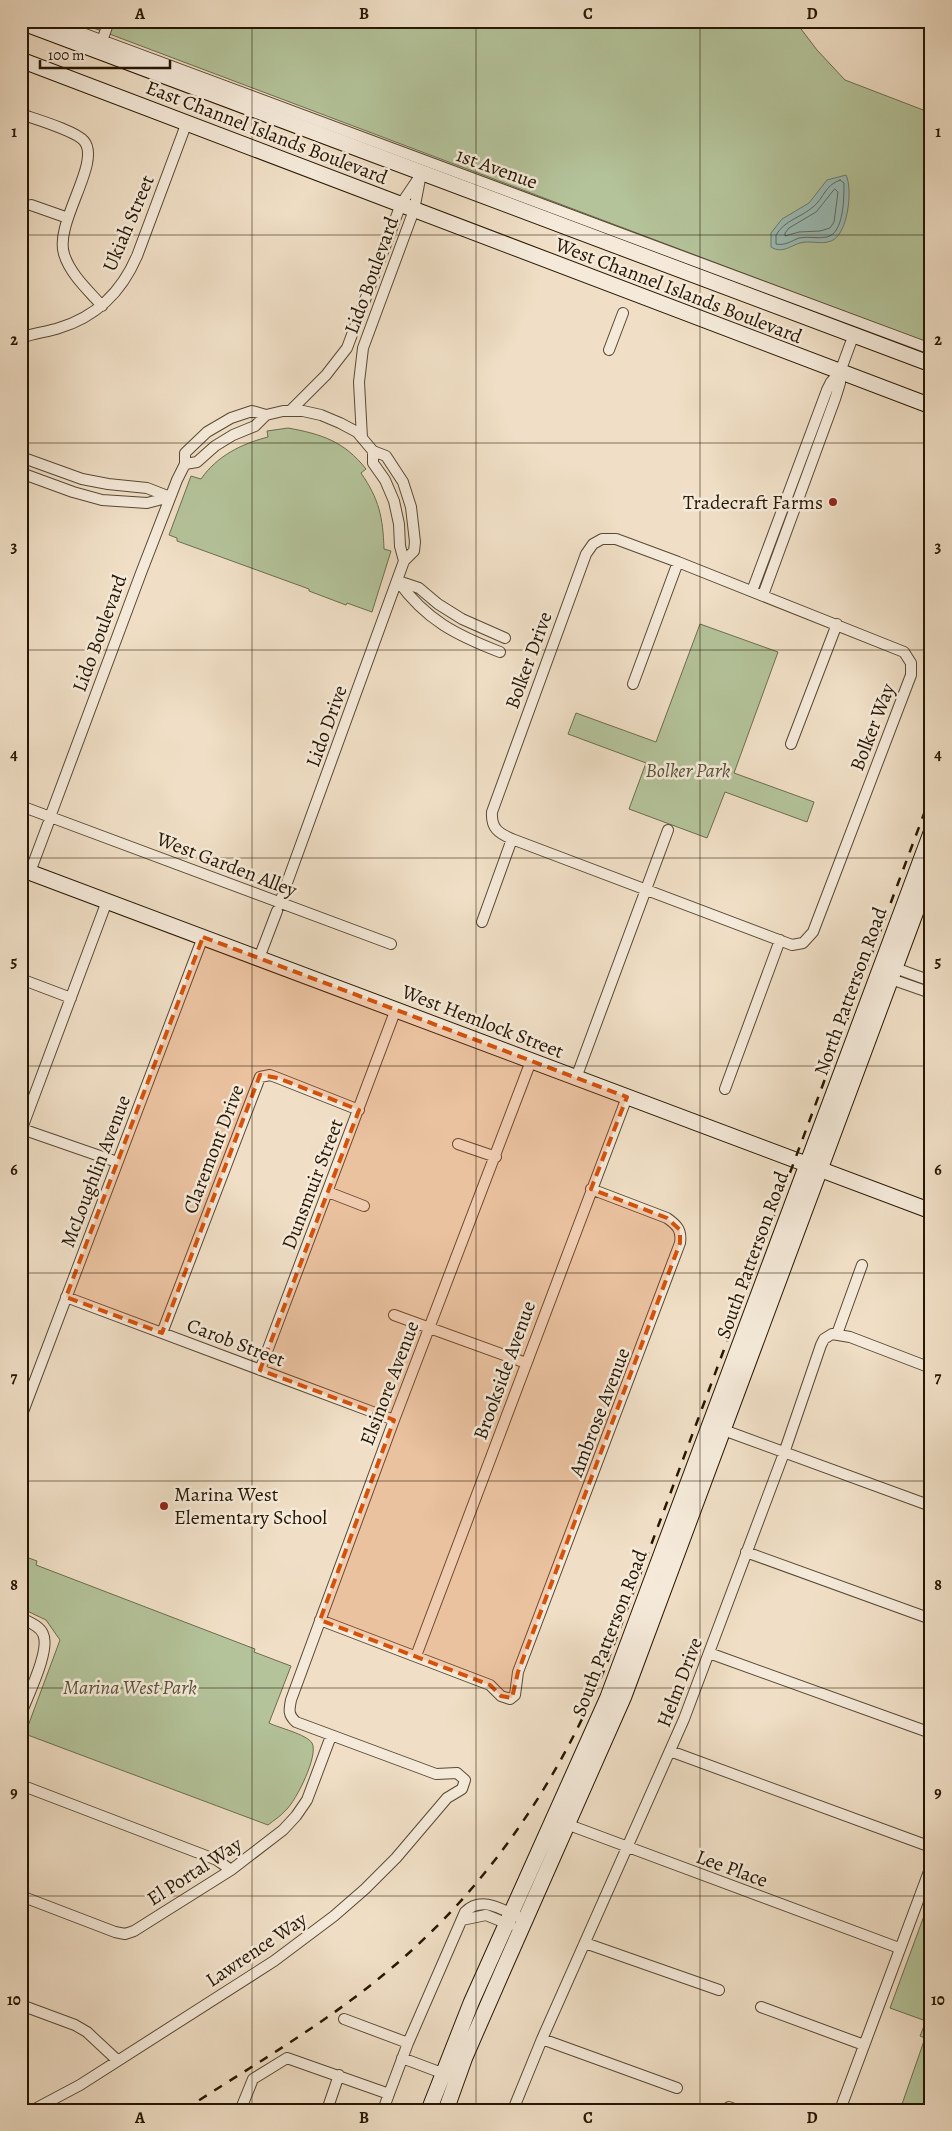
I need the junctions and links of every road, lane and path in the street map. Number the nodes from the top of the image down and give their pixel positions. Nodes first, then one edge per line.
1 (50, 21) edge
2 (109, 21) edge
3 (21, 22) edge
4 (102, 40) junction
5 (21, 60) edge
6 (21, 114) edge
7 (187, 122) junction
8 (422, 173) junction
9 (31, 205) dead end
10 (408, 207) junction
11 (68, 218) junction
12 (102, 306) junction
13 (623, 313) dead end
14 (854, 334) junction
15 (21, 338) edge
16 (931, 349) edge
17 (609, 350) dead end
18 (931, 364) edge
19 (840, 372) junction
20 (931, 406) edge
21 (291, 410) junction
22 (266, 415) junction
23 (362, 438) junction
24 (373, 451) junction
25 (21, 457) edge
26 (185, 464) junction
27 (21, 473) edge
28 (170, 496) junction
29 (404, 561) junction
30 (678, 562) junction
31 (398, 582) junction
32 (752, 591) junction
33 (763, 595) junction
34 (837, 624) junction
35 (505, 638) dead end
36 (500, 652) dead end
37 (633, 684) dead end
38 (791, 744) dead end
39 (21, 806) edge
40 (49, 820) junction
41 (668, 830) dead end
42 (931, 833) edge
43 (512, 839) junction
44 (26, 871) edge
45 (927, 872) edge
46 (646, 889) junction
47 (107, 901) junction
48 (278, 906) junction
49 (482, 922) dead end
50 (203, 937) junction
51 (780, 940) junction
52 (391, 944) dead end
53 (259, 958) junction
54 (888, 971) junction
55 (21, 979) edge
56 (931, 981) edge
57 (931, 993) edge
58 (71, 998) junction
59 (396, 1009) junction
60 (531, 1061) junction
61 (576, 1078) junction
62 (725, 1089) dead end
63 (627, 1097) junction
64 (358, 1110) junction
65 (22, 1130) edge
66 (458, 1144) dead end
67 (496, 1157) junction
68 (117, 1162) junction
69 (814, 1166) junction
70 (591, 1189) junction
71 (328, 1192) junction
72 (364, 1206) dead end
73 (931, 1211) edge
74 (862, 1265) dead end
75 (66, 1297) junction
76 (394, 1315) dead end
77 (429, 1327) junction
78 (162, 1333) junction
79 (836, 1334) junction
80 (526, 1363) junction
81 (931, 1368) edge
82 (260, 1370) junction
83 (21, 1418) edge
84 (394, 1420) junction
85 (717, 1428) junction
86 (784, 1453) junction
87 (931, 1506) edge
88 (746, 1552) junction
89 (21, 1618) edge
90 (931, 1619) edge
91 (320, 1620) junction
92 (709, 1653) junction
93 (416, 1656) junction
94 (21, 1714) edge
95 (931, 1734) edge
96 (331, 1736) junction
97 (670, 1751) junction
98 (21, 1785) edge
99 (560, 1822) junction
100 (931, 1847) edge
101 (628, 1848) junction
102 (931, 1866) edge
103 (231, 1870) junction
104 (21, 1896) edge
105 (516, 1922) junction
106 (585, 1943) junction
107 (899, 1948) junction
108 (719, 1990) dead end
109 (21, 2005) edge
110 (761, 2007) dead end
111 (344, 2019) dead end
112 (542, 2039) junction
113 (408, 2043) junction
114 (864, 2045) junction
115 (402, 2058) junction
116 (117, 2060) junction
117 (442, 2073) junction
118 (339, 2076) junction
119 (677, 2088) dead end
120 (389, 2094) junction
121 (246, 2108) edge
122 (33, 2110) edge
123 (327, 2110) edge
124 (383, 2110) edge
125 (429, 2110) edge
126 (446, 2110) edge
127 (513, 2110) edge
128 (840, 2110) edge

1 - 4 street, 1st Avenue
2 - 4 street
3 - 8 street, East Channel Islands Boulevard
4 - 16 street, 1st Avenue
5 - 7 street, East Channel Islands Boulevard
6 - 11 street
7 - 10 street, East Channel Islands Boulevard
7 - 12 street, Ukiah Street
8 - 10 street, Lido Boulevard
8 - 14 street, West Channel Islands Boulevard
9 - 11 street
10 - 19 street, West Channel Islands Boulevard
10 - 21 street, Lido Boulevard
10 - 23 street, Lido Boulevard
11 - 12 street
12 - 15 street, Ukiah Street
13 - 17 street
14 - 18 street, West Channel Islands Boulevard
14 - 19 street
19 - 20 street, West Channel Islands Boulevard
19 - 32 street
19 - 33 street
21 - 22 street, Lido Boulevard
21 - 23 street, Lido Boulevard
22 - 26 street, Lido Boulevard
22 - 26 street, Lido Boulevard
23 - 24 street, Lido Drive
24 - 29 street, Lido Drive
24 - 29 street, Lido Drive
25 - 28 street
26 - 28 street, Lido Boulevard
27 - 28 street
28 - 40 street, Lido Boulevard
29 - 31 street, Lido Drive
30 - 32 street, Bolker Drive
30 - 37 street
30 - 43 street, Bolker Drive
31 - 35 street
31 - 36 street
31 - 48 street, Lido Drive
32 - 33 street, Bolker Way
33 - 34 street, Bolker Way
34 - 38 street
34 - 51 street, Bolker Way
39 - 40 street, West Garden Alley
40 - 44 street, Lido Boulevard
40 - 48 street, West Garden Alley
41 - 46 street
42 - 45 street, North Patterson Road
43 - 46 street, Bolker Drive
43 - 49 street
44 - 47 street, West Hemlock Street
45 - 54 street, North Patterson Road
46 - 51 street, Bolker Drive
46 - 61 street
47 - 50 street, West Hemlock Street
47 - 58 street
48 - 52 street, West Garden Alley
48 - 53 street, Lido Drive
50 - 53 street, West Hemlock Street
50 - 68 street, McLoughlin Avenue
51 - 62 street
53 - 59 street, West Hemlock Street
54 - 56 street
54 - 57 street
54 - 69 street, North Patterson Road
55 - 58 street
58 - 65 street
59 - 60 street, West Hemlock Street
59 - 64 street, Dunsmuir Street
60 - 61 street, West Hemlock Street
60 - 67 street, Elsinore Avenue
61 - 63 street, West Hemlock Street
63 - 69 street, West Hemlock Street
63 - 70 street, Brookside Avenue
64 - 71 street, Dunsmuir Street
64 - 78 street, Claremont Drive
65 - 68 street
66 - 67 street
67 - 77 street, Elsinore Avenue
68 - 75 street, McLoughlin Avenue
69 - 73 street, West Hemlock Street
69 - 85 street, South Patterson Road
70 - 80 street, Brookside Avenue
70 - 93 street, Ambrose Avenue
71 - 72 street
71 - 82 street, Dunsmuir Street
74 - 79 street, Helm Drive
75 - 78 street, Carob Street
75 - 83 street, McLoughlin Avenue
76 - 77 street
77 - 80 street
77 - 84 street, Elsinore Avenue
78 - 82 street, Carob Street
79 - 81 street
79 - 86 street, Helm Drive
80 - 93 street, Brookside Avenue
82 - 84 street, Carob Street
84 - 91 street, Elsinore Avenue
85 - 86 street
85 - 99 street, South Patterson Road
86 - 87 street
86 - 88 street, Helm Drive
88 - 90 street
88 - 92 street, Helm Drive
89 - 94 street
91 - 93 street
91 - 96 street, Elsinore Avenue
92 - 95 street
92 - 97 street, Helm Drive
96 - 103 street, El Portal Way
96 - 116 street, Lawrence Way
97 - 100 street
97 - 101 street, Helm Drive
98 - 103 street
99 - 101 street, Lee Place
99 - 105 street, South Patterson Road
101 - 106 street, Helm Drive
101 - 107 street, Lee Place
102 - 107 street
103 - 104 street, El Portal Way
105 - 113 street
105 - 117 street, South Patterson Road
105 - 126 street, South Patterson Road
106 - 108 street
106 - 112 street, Helm Drive
107 - 114 street
109 - 116 street
110 - 114 street
111 - 113 street
112 - 119 street
112 - 127 street, Helm Drive
113 - 115 street
114 - 128 street
115 - 117 street
115 - 120 street
116 - 122 street, Lawrence Way
117 - 125 street, South Patterson Road
118 - 120 street
118 - 121 street
118 - 123 street
120 - 124 street

